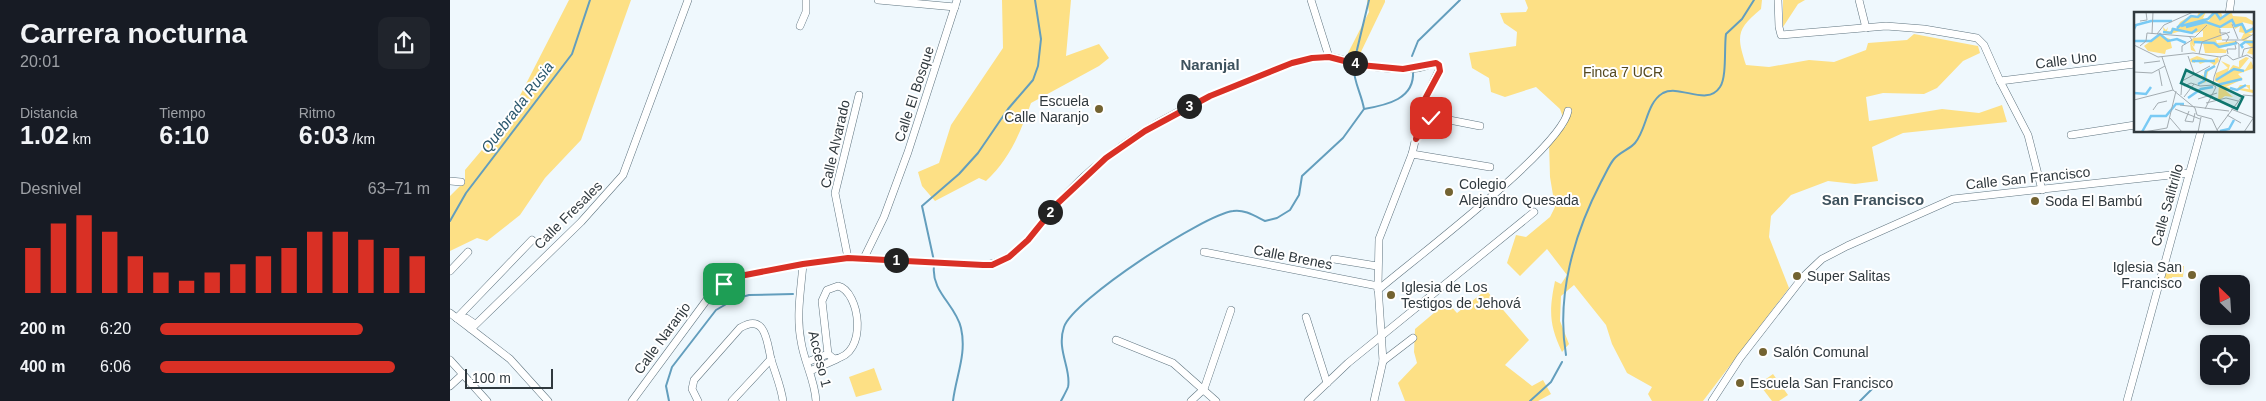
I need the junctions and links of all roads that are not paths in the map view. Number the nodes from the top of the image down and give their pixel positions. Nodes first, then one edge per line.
1 (688, 0) edge
2 (806, 0) edge
3 (878, 0) edge
4 (1311, 0) edge
5 (1778, 0) edge
6 (1859, 0) edge
7 (956, 3) edge
8 (800, 26) dead end
9 (1866, 28) junction
10 (1329, 57) junction
11 (2134, 64) edge
12 (2000, 81) junction
13 (859, 95) dead end
14 (1568, 110) dead end
15 (2134, 125) edge
16 (1480, 126) dead end
17 (2201, 132) edge
18 (2071, 135) dead end
19 (1416, 139) junction
20 (1412, 154) junction
21 (1490, 167) dead end
22 (2189, 173) junction
23 (450, 181) edge
24 (462, 182) dead end
25 (2042, 190) junction
26 (1534, 212) dead end
27 (532, 240) dead end
28 (468, 252) dead end
29 (1204, 252) dead end
30 (848, 258) junction
31 (864, 258) junction
32 (1334, 259) dead end
33 (803, 264) junction
34 (1377, 266) junction
35 (450, 271) edge
36 (1378, 288) junction
37 (1231, 310) dead end
38 (450, 313) edge
39 (1306, 317) dead end
40 (457, 318) junction
41 (473, 327) junction
42 (1382, 336) junction
43 (1412, 338) dead end
44 (1116, 340) dead end
45 (828, 354) junction
46 (771, 359) junction
47 (839, 359) junction
48 (450, 360) edge
49 (1383, 361) junction
50 (807, 362) junction
51 (810, 371) junction
52 (462, 374) junction
53 (1327, 383) junction
54 (450, 386) edge
55 (1204, 389) junction
56 (487, 401) edge
57 (548, 401) edge
58 (632, 401) edge
59 (698, 401) edge
60 (732, 401) edge
61 (783, 401) edge
62 (816, 401) edge
63 (1191, 401) edge
64 (1216, 401) edge
65 (1308, 401) edge
66 (1374, 401) edge
67 (1712, 401) edge
68 (2128, 401) edge

1 - 41 street, Calle Fresales
2 - 8 street
3 - 7 street, Calle El Bosque
4 - 10 street
5 - 9 street
6 - 9 street
7 - 31 street, Calle El Bosque
9 - 12 street
10 - 19 street
10 - 31 street, Calle Naranjo
11 - 12 street, Calle Uno
12 - 25 street
13 - 30 street, Calle Alvarado
14 - 36 street
15 - 18 street
16 - 19 street
17 - 22 street, Calle Salitrillo
19 - 20 street
20 - 21 street
20 - 34 street
22 - 25 street, Calle San Francisco
22 - 68 street, Calle Salitrillo
23 - 24 street
25 - 67 street, Calle San Francisco
26 - 42 street
27 - 40 street
28 - 35 street
29 - 36 street, Calle Brenes
30 - 31 street, Calle Naranjo
30 - 33 street, Calle Naranjo
32 - 34 street
33 - 50 street, Acceso 1
33 - 58 street, Calle Naranjo
34 - 36 street
36 - 42 street
37 - 55 street
38 - 40 street
39 - 53 street
40 - 41 street
41 - 57 street
42 - 49 street
42 - 53 street
43 - 49 street
44 - 55 street
45 - 47 street
45 - 47 street
45 - 50 street
46 - 59 street
46 - 60 street
46 - 61 street
47 - 51 street
48 - 52 street
49 - 66 street
50 - 51 street, Acceso 1
51 - 62 street, Acceso 1
52 - 54 street
52 - 56 street
53 - 65 street
55 - 63 street
55 - 64 street

